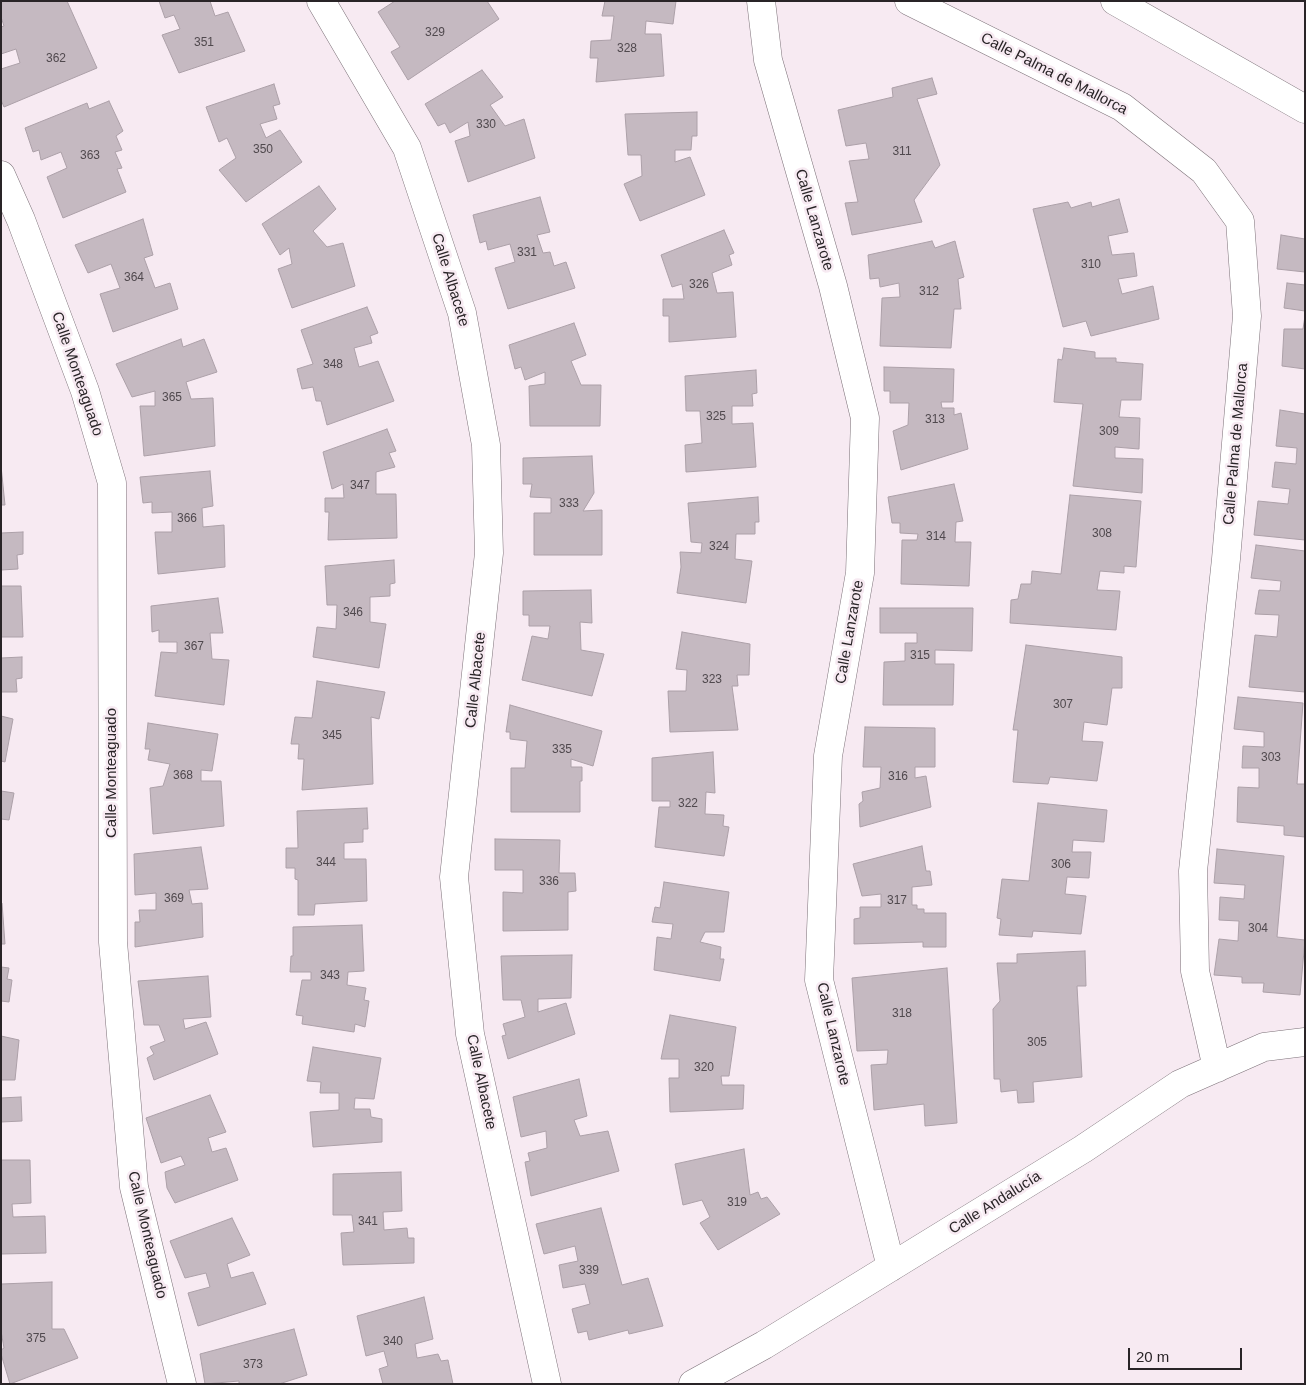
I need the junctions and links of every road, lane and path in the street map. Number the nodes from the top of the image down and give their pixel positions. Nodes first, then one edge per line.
1 (321, 1) edge
2 (761, 1) edge
3 (909, 1) edge
4 (1115, 1) edge
5 (1305, 109) edge
6 (1, 175) edge
7 (1305, 1042) edge
8 (1217, 1068) junction
9 (891, 1267) junction
10 (182, 1384) edge
11 (547, 1384) edge
12 (693, 1384) edge

1 - 11 street, Calle Albacete
2 - 9 street, Calle Lanzarote
3 - 8 street, Calle Palma de Mallorca
4 - 5 street
6 - 10 street, Calle Monteaguado
7 - 8 street, Calle Andalucía
8 - 9 street, Calle Andalucía
9 - 12 street, Calle Andalucía

